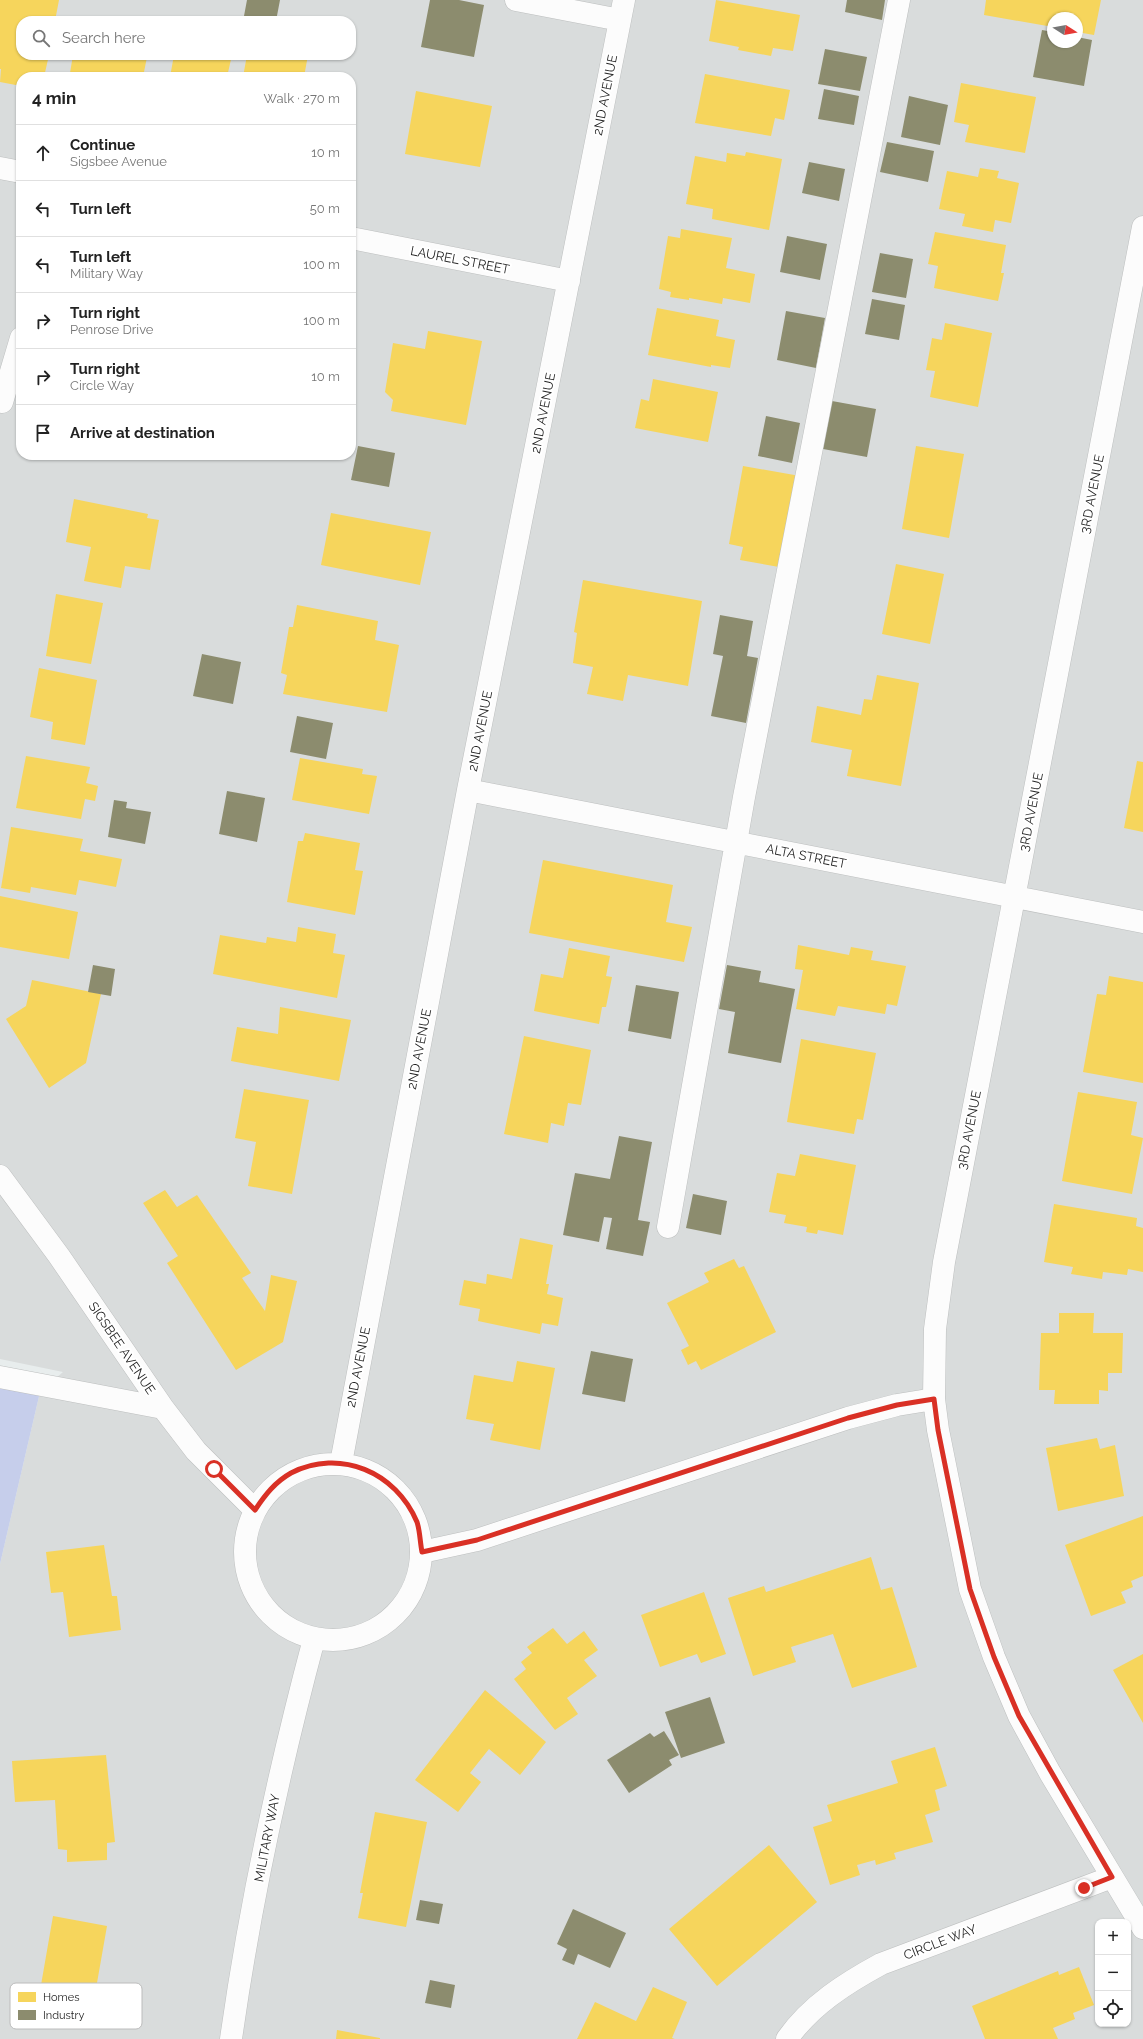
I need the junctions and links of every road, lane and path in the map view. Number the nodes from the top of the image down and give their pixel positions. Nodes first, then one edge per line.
1 (516, 0) edge
2 (899, 0) edge
3 (622, 10) edge
4 (0, 168) edge
5 (16, 171) edge
6 (1143, 227) edge
7 (356, 239) edge
8 (569, 281) junction
9 (16, 354) edge
10 (1, 403) edge
11 (468, 790) junction
12 (736, 842) junction
13 (1014, 897) junction
14 (1143, 922) edge
15 (0, 1176) edge
16 (668, 1227) dead end
17 (0, 1377) edge
18 (934, 1399) junction
19 (163, 1408) junction
20 (341, 1463) junction
21 (255, 1510) junction
22 (422, 1552) junction
23 (314, 1639) junction
24 (1112, 1877) junction
25 (1143, 1928) edge
26 (231, 2039) edge
27 (787, 2039) edge

1 - 3 street
2 - 12 street
3 - 8 street, 2ND AVENUE
4 - 5 street
6 - 13 street, 3RD AVENUE
7 - 8 street, LAUREL STREET
8 - 11 street, 2ND AVENUE
9 - 10 street
11 - 12 street, ALTA STREET
11 - 20 street, 2ND AVENUE
12 - 13 street, ALTA STREET
12 - 16 street
13 - 14 street, ALTA STREET
13 - 18 street, 3RD AVENUE
15 - 19 street, SIGSBEE AVENUE
17 - 19 street
18 - 22 street
18 - 24 street, 3RD AVENUE
19 - 21 street, SIGSBEE AVENUE
20 - 21 street
20 - 22 street
21 - 23 street
22 - 23 street
23 - 26 street, MILITARY WAY
24 - 25 street, 3RD AVENUE
24 - 27 street, CIRCLE WAY

